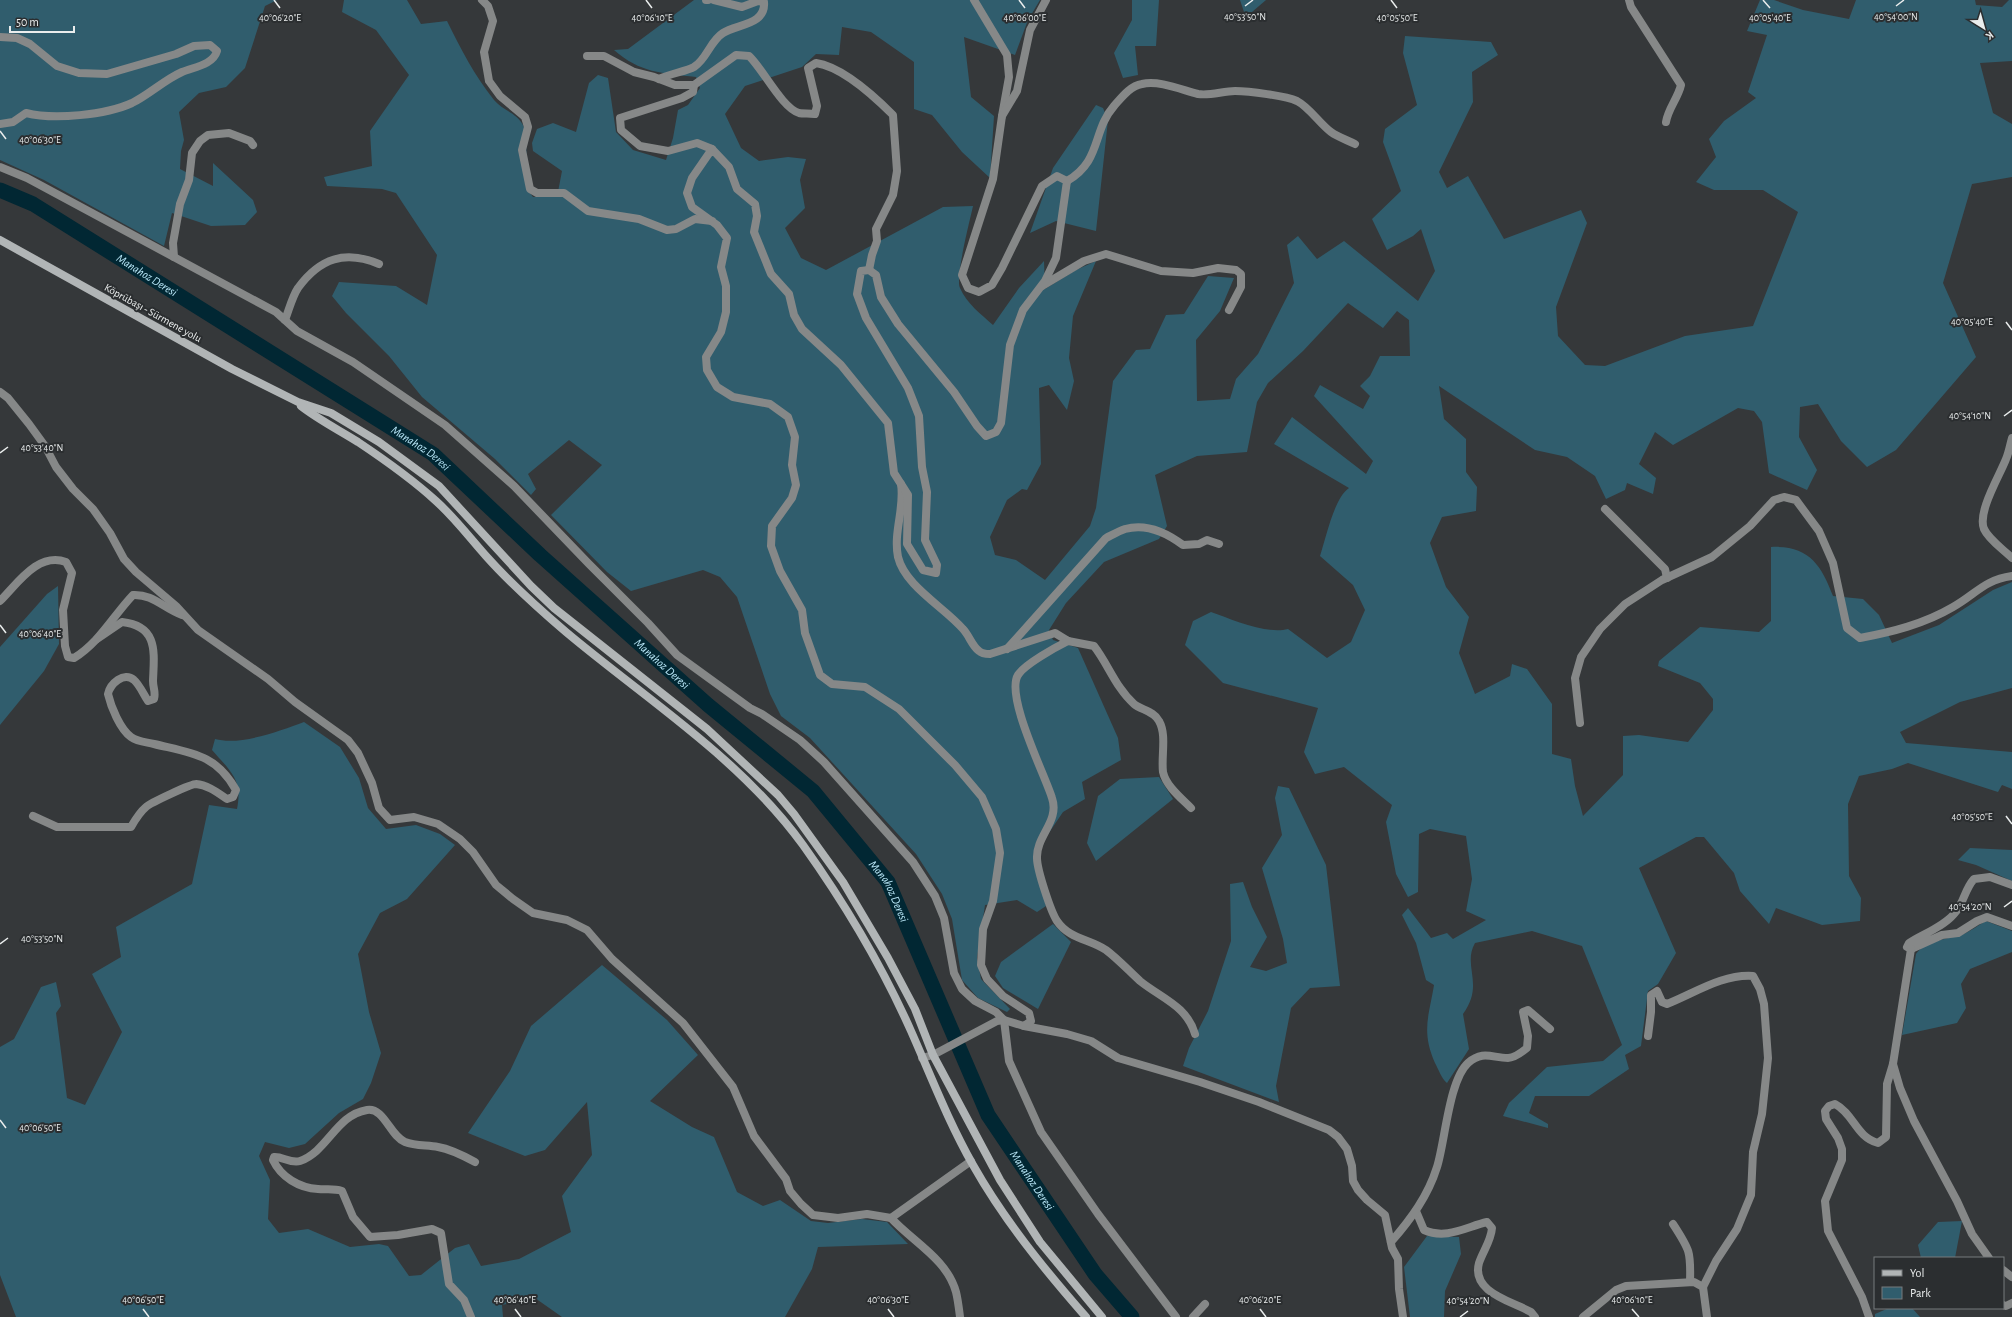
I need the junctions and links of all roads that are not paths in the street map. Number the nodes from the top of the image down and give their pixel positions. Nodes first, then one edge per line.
1 (482, 0) edge
2 (714, 0) edge
3 (974, 0) edge
4 (1046, 0) edge
5 (1629, 0) edge
6 (0, 38) edge
7 (587, 56) dead end
8 (659, 79) junction
9 (694, 85) junction
10 (1002, 116) junction
11 (1666, 122) dead end
12 (0, 124) edge
13 (1355, 144) dead end
14 (253, 145) dead end
15 (712, 149) junction
16 (0, 167) edge
17 (1067, 181) junction
18 (712, 221) junction
19 (0, 240) edge
20 (174, 257) junction
21 (379, 264) dead end
22 (869, 270) junction
23 (1042, 286) junction
24 (1229, 310) dead end
25 (285, 320) junction
26 (0, 392) edge
27 (298, 402) junction
28 (2012, 438) edge
29 (901, 484) junction
30 (1605, 509) dead end
31 (1219, 544) dead end
32 (2012, 558) edge
33 (2012, 576) edge
34 (1667, 578) junction
35 (0, 601) edge
36 (185, 616) junction
37 (97, 639) junction
38 (1068, 641) junction
39 (1006, 650) junction
40 (1580, 723) dead end
41 (1191, 808) dead end
42 (33, 816) dead end
43 (2012, 885) edge
44 (2012, 926) edge
45 (1911, 949) junction
46 (1000, 1020) junction
47 (1024, 1026) junction
48 (1550, 1029) dead end
49 (1194, 1034) dead end
50 (1648, 1036) dead end
51 (933, 1055) junction
52 (922, 1058) junction
53 (1892, 1064) junction
54 (971, 1161) junction
55 (475, 1162) dead end
56 (1416, 1211) junction
57 (891, 1218) junction
58 (1673, 1224) dead end
59 (1391, 1242) junction
60 (1989, 1257) edge
61 (2004, 1271) edge
62 (2012, 1277) edge
63 (1690, 1282) junction
64 (1703, 1287) junction
65 (1205, 1304) dead end
66 (471, 1317) edge
67 (960, 1317) edge
68 (1086, 1317) edge
69 (1102, 1317) edge
70 (1176, 1317) edge
71 (1193, 1317) edge
72 (1403, 1317) edge
73 (1535, 1317) edge
74 (1583, 1317) edge
75 (1706, 1317) edge
76 (1869, 1317) edge

1 - 18 street
2 - 8 street
3 - 10 street
4 - 10 street
5 - 11 street
6 - 12 street
7 - 8 street
8 - 9 street
9 - 15 street
9 - 22 street
10 - 17 street
13 - 17 street
14 - 20 street
15 - 18 street
15 - 29 street
16 - 20 street
17 - 23 street
18 - 47 street
19 - 27 main road, Köprübaşı - Sürmene yolu
20 - 25 street
21 - 25 street
22 - 23 street
22 - 29 street
23 - 24 street
25 - 46 street
26 - 36 street
27 - 51 main road
27 - 52 main road
28 - 32 street
29 - 39 street
30 - 34 street
31 - 39 street
33 - 34 street
34 - 40 street
35 - 37 street
36 - 37 street
36 - 57 street
37 - 42 street
38 - 39 street
38 - 41 street
38 - 49 street
43 - 45 street
44 - 45 street
45 - 53 street
46 - 47 street
46 - 51 street
46 - 70 street
47 - 59 street
48 - 56 street
50 - 64 street
51 - 52 street
51 - 69 main road
52 - 54 main road
53 - 60 street
53 - 76 street
54 - 57 street
54 - 68 main road
55 - 66 street
56 - 59 street
56 - 73 street
57 - 67 street
58 - 63 street
59 - 72 street
61 - 62 street
63 - 64 street
63 - 74 street
64 - 75 street
65 - 71 street

